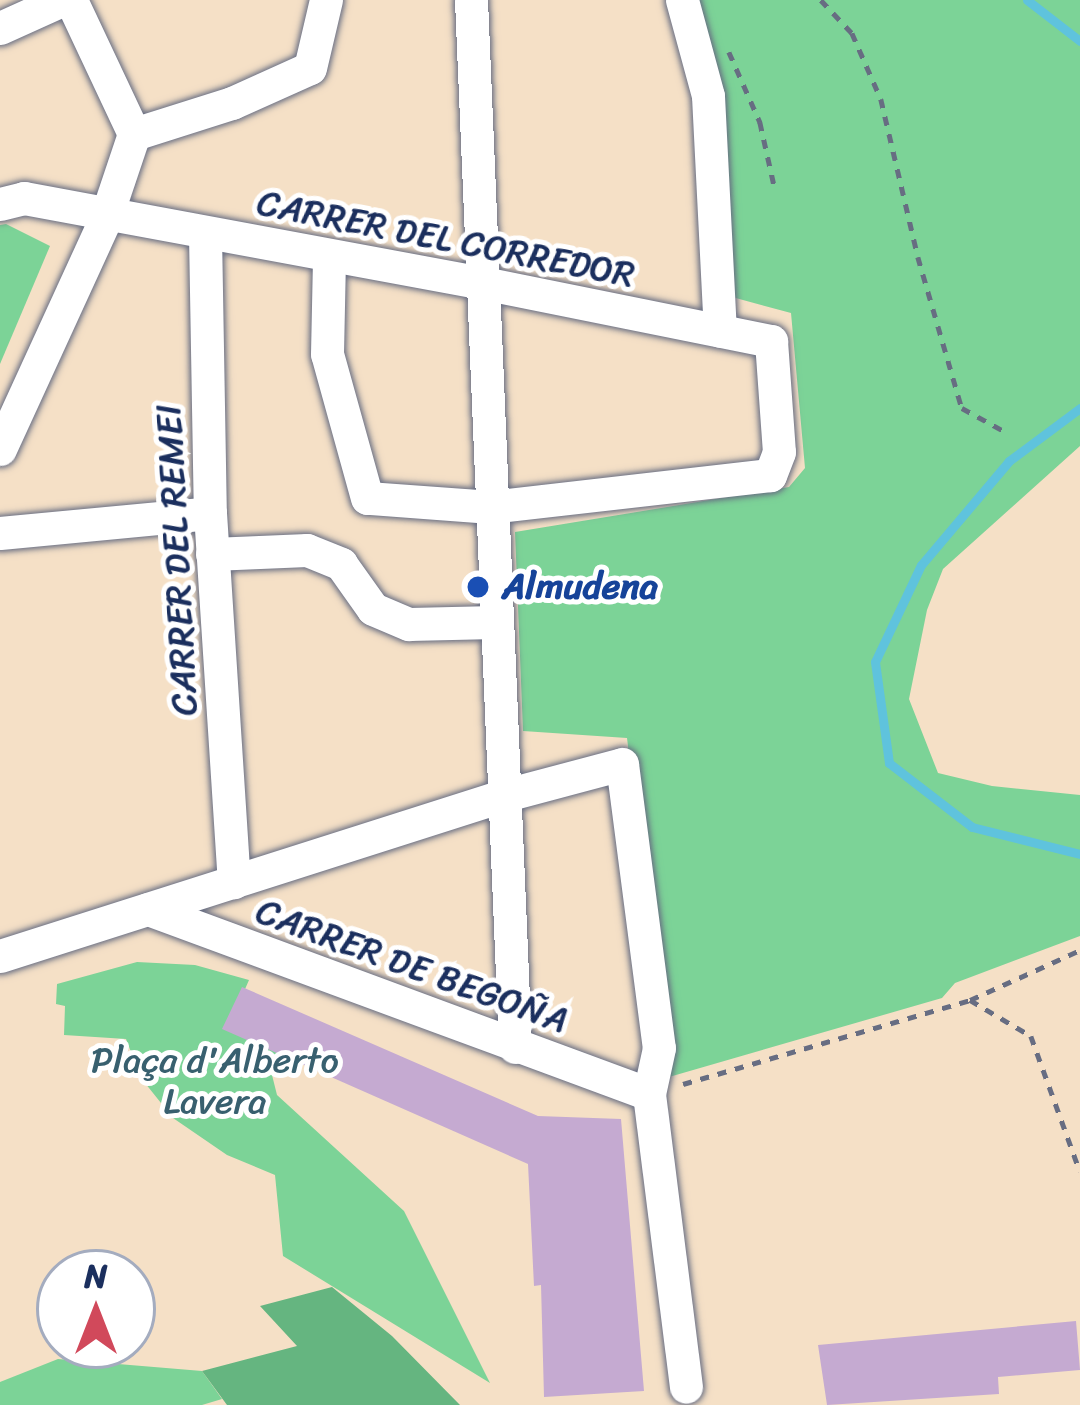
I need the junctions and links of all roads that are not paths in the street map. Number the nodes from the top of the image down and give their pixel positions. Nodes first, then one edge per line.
1 (66, 0) edge
2 (326, 0) edge
3 (471, 0) edge
4 (682, 0) edge
5 (0, 28) edge
6 (134, 134) junction
7 (0, 204) edge
8 (106, 217) junction
9 (205, 234) junction
10 (329, 256) junction
11 (482, 283) junction
12 (720, 331) junction
13 (0, 449) edge
14 (491, 507) junction
15 (210, 513) junction
16 (0, 533) edge
17 (212, 554) junction
18 (495, 622) junction
19 (502, 796) junction
20 (233, 882) junction
21 (148, 910) junction
22 (0, 956) edge
23 (515, 1047) junction
24 (649, 1094) junction
25 (686, 1387) dead end

1 - 5 street
1 - 6 street
2 - 6 street
3 - 11 street
4 - 12 street
6 - 8 street
7 - 8 street, CARRER DEL CORREDOR
8 - 9 street, CARRER DEL CORREDOR
8 - 13 street
9 - 10 street, CARRER DEL CORREDOR
9 - 15 street, CARRER DEL REMEI
10 - 11 street, CARRER DEL CORREDOR
10 - 14 street
11 - 12 street, CARRER DEL CORREDOR
11 - 14 street
12 - 14 street, CARRER DEL CORREDOR
14 - 18 street
15 - 16 street
15 - 17 street, CARRER DEL REMEI
17 - 18 street
17 - 20 street, CARRER DEL REMEI
18 - 19 street
19 - 20 street, CARRER DE BEGOÑA
19 - 23 street
19 - 24 street, CARRER DE BEGOÑA
20 - 21 street, CARRER DE BEGOÑA
21 - 22 street, CARRER DE BEGOÑA
21 - 23 street, CARRER DE BEGOÑA
23 - 24 street, CARRER DE BEGOÑA
24 - 25 street

